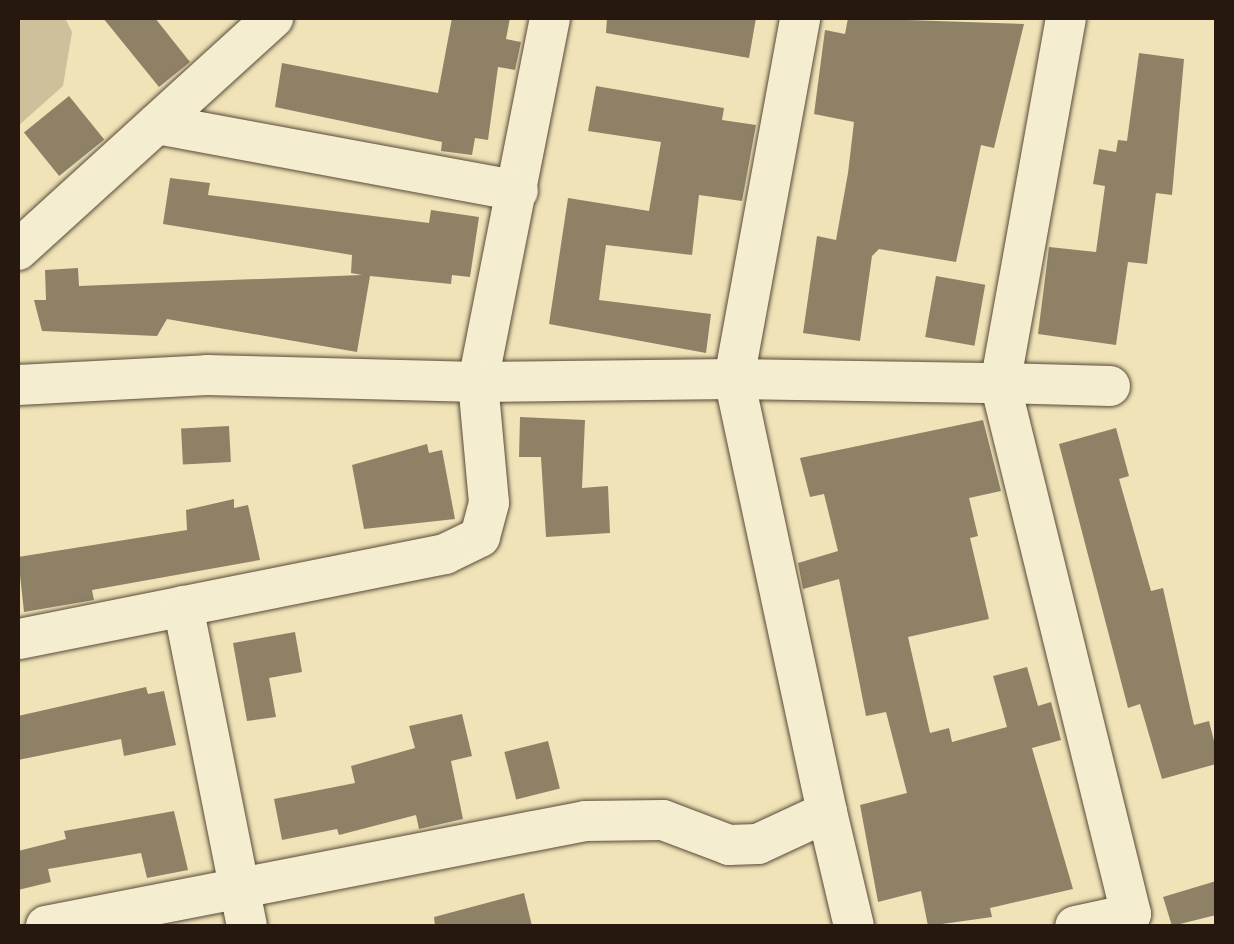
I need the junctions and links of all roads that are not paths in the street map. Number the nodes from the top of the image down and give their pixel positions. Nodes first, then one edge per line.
1 (273, 18) edge
2 (550, 18) edge
3 (800, 18) edge
4 (1066, 18) edge
5 (158, 124) junction
6 (518, 191) junction
7 (18, 250) edge
8 (734, 380) junction
9 (478, 382) junction
10 (18, 384) edge
11 (1000, 384) junction
12 (1110, 386) dead end
13 (183, 606) junction
14 (18, 640) edge
15 (827, 812) junction
16 (243, 908) edge
17 (46, 926) edge
18 (854, 926) edge
19 (1074, 926) edge

1 - 5 street
2 - 6 street
3 - 8 street
4 - 11 street
5 - 6 street
5 - 7 street
6 - 9 street
8 - 9 street
8 - 11 street
8 - 15 street
9 - 10 street
9 - 13 street
11 - 12 street
11 - 19 street
13 - 14 street
13 - 16 street
15 - 16 street
15 - 18 street
16 - 17 street

